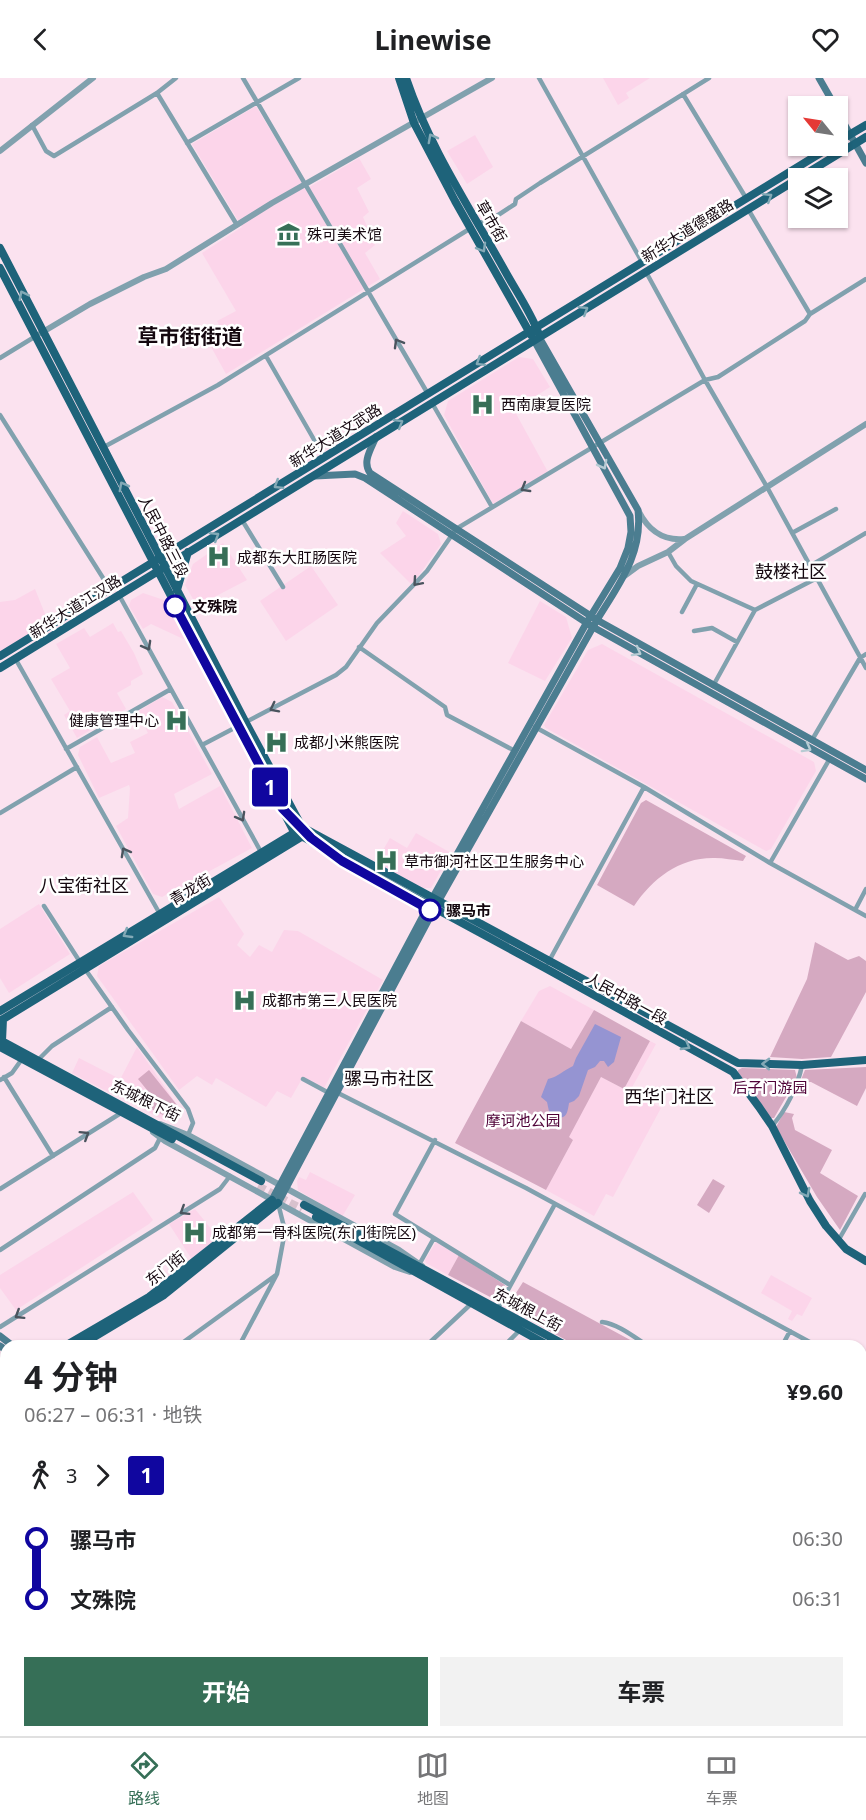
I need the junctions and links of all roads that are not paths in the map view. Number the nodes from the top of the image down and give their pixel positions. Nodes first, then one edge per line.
1 (93, 78) edge
2 (176, 78) edge
3 (243, 78) edge
4 (299, 78) edge
5 (399, 78) edge
6 (406, 78) edge
7 (492, 78) edge
8 (539, 78) edge
9 (709, 78) edge
10 (819, 78) edge
11 (157, 93) junction
12 (683, 94) junction
13 (829, 96) edge
14 (257, 102) junction
15 (418, 120) junction
16 (32, 125) junction
17 (866, 125) edge
18 (848, 131) edge
19 (850, 135) junction
20 (866, 136) edge
21 (187, 143) junction
22 (855, 143) junction
23 (0, 151) edge
24 (815, 156) edge
25 (583, 157) junction
26 (866, 163) edge
27 (305, 184) junction
28 (746, 198) junction
29 (748, 209) junction
30 (237, 225) junction
31 (475, 225) junction
32 (0, 248) edge
33 (642, 262) junction
34 (0, 268) edge
35 (646, 272) junction
36 (866, 279) edge
37 (368, 291) junction
38 (810, 314) junction
39 (533, 329) junction
40 (39, 334) junction
41 (536, 339) junction
42 (266, 356) junction
43 (0, 357) edge
44 (705, 380) junction
45 (428, 394) junction
46 (432, 403) junction
47 (0, 415) edge
48 (866, 424) edge
49 (376, 437) junction
50 (597, 445) junction
51 (100, 450) junction
52 (324, 457) junction
53 (312, 476) junction
54 (767, 487) junction
55 (492, 507) junction
56 (836, 509) dead end
57 (638, 510) junction
58 (242, 520) junction
59 (454, 532) junction
60 (792, 533) junction
61 (866, 533) edge
62 (685, 539) junction
63 (188, 552) junction
64 (668, 552) junction
65 (157, 560) junction
66 (810, 566) junction
67 (162, 569) junction
68 (817, 578) junction
69 (622, 579) junction
70 (697, 584) junction
71 (283, 587) dead end
72 (110, 589) junction
73 (177, 590) junction
74 (119, 595) junction
75 (755, 610) junction
76 (682, 612) dead end
77 (592, 622) junction
78 (694, 631) dead end
79 (737, 642) junction
80 (359, 647) junction
81 (866, 654) edge
82 (0, 656) edge
83 (15, 658) junction
84 (860, 658) junction
85 (0, 668) edge
86 (866, 668) edge
87 (713, 686) junction
88 (171, 689) junction
89 (242, 724) junction
90 (533, 726) junction
91 (812, 740) junction
92 (202, 745) junction
93 (66, 749) junction
94 (515, 751) junction
95 (829, 760) junction
96 (77, 767) junction
97 (866, 770) edge
98 (866, 779) edge
99 (644, 787) junction
100 (0, 813) edge
101 (302, 827) junction
102 (294, 832) junction
103 (307, 834) junction
104 (261, 852) junction
105 (770, 863) junction
106 (866, 889) edge
107 (433, 904) junction
108 (44, 906) dead end
109 (855, 910) junction
110 (866, 916) edge
111 (162, 917) junction
112 (547, 964) junction
113 (82, 966) junction
114 (112, 1007) junction
115 (1, 1017) edge
116 (1, 1042) edge
117 (22, 1059) junction
118 (38, 1060) junction
119 (866, 1060) edge
120 (738, 1063) junction
121 (802, 1065) junction
122 (733, 1072) junction
123 (2, 1078) edge
124 (303, 1079) dead end
125 (332, 1092) junction
126 (121, 1113) junction
127 (148, 1123) junction
128 (772, 1126) junction
129 (188, 1135) junction
130 (160, 1138) junction
131 (435, 1140) junction
132 (53, 1156) junction
133 (230, 1176) junction
134 (259, 1184) tunnel mouth
135 (283, 1187) junction
136 (0, 1189) edge
137 (865, 1194) edge
138 (275, 1202) junction
139 (555, 1204) junction
140 (303, 1207) tunnel mouth
141 (434, 1238) junction
142 (838, 1241) junction
143 (0, 1250) edge
144 (866, 1261) edge
145 (422, 1269) junction
146 (278, 1274) junction
147 (510, 1285) junction
148 (474, 1300) junction
149 (498, 1308) junction
150 (602, 1323) dead end
151 (0, 1327) edge
152 (519, 1331) junction
153 (790, 1331) junction
154 (76, 1340) edge
155 (89, 1340) edge
156 (186, 1340) edge
157 (242, 1340) edge
158 (432, 1340) edge
159 (510, 1340) edge
160 (537, 1340) edge
161 (556, 1340) edge
162 (639, 1340) edge
163 (785, 1340) edge
164 (806, 1340) edge

1 - 16 street
2 - 11 street
3 - 14 street
4 - 14 street
5 - 15 main road
6 - 15 main road
7 - 15 street
8 - 25 street
9 - 12 street
10 - 13 main road
11 - 16 street
11 - 21 street
12 - 25 street
12 - 28 street
14 - 21 street
14 - 27 street
15 - 27 street
15 - 31 main road, 草市街
16 - 23 street
17 - 19 main road
18 - 19 main road
19 - 22 main road
20 - 22 main road, 新华大道德盛路
21 - 30 street
22 - 26 main road
29 -> 22 main road, 新华大道德盛路
24 - 28 main road, 新华大道德盛路
25 - 31 street
25 - 33 street
27 - 30 street
27 - 37 street
28 - 33 main road, 新华大道德盛路
29 - 35 main road, 新华大道德盛路
29 - 38 street
30 - 40 street
31 - 37 street
31 - 39 main road, 草市街
40 -> 32 main road, 人民中路三段
33 - 39 main road, 新华大道德盛路
34 - 40 main road, 人民中路三段
41 -> 35 main road, 新华大道德盛路
35 - 44 street
36 - 38 street
37 - 42 street
45 -> 37 street
38 - 44 street
39 - 41 main road, 草市街
39 -> 45 main road, 新华大道文武路
40 - 43 street
40 - 51 main road, 人民中路三段
41 - 46 main road, 新华大道文武路
41 - 50 main road
42 - 51 street
42 - 52 street
44 - 50 street
44 - 54 street
45 - 52 main road, 新华大道文武路
49 -> 46 main road, 新华大道文武路
46 - 55 street
47 - 72 street
48 - 54 street
49 - 53 main road, 新华大道文武路
49 - 59 main road
50 -> 55 street
50 - 57 main road
50 -> 77 main road
51 - 65 main road, 人民中路三段
52 -> 65 main road, 新华大道文武路
53 - 58 main road, 新华大道文武路
53 - 59 main road
54 - 60 street
54 - 62 street
55 - 59 street
56 - 60 street
57 - 62 street
57 - 69 main road
63 -> 58 main road, 新华大道文武路
58 - 71 street
59 - 77 main road
59 -> 80 street
60 - 66 street
61 - 66 street
62 - 64 street
63 - 67 main road, 新华大道文武路
63 - 73 main road
64 - 69 street
64 - 70 street
65 - 67 main road, 人民中路三段
65 - 72 main road, 新华大道江汉路
66 - 68 street
67 - 73 main road, 人民中路三段
67 - 74 main road, 新华大道江汉路
67 - 89 main road, 人民中路三段
68 - 75 street
68 - 84 street
69 - 77 main road
70 - 75 street
70 - 76 street
72 - 82 main road, 新华大道江汉路
73 - 89 main road, 人民中路三段
74 - 83 main road, 新华大道江汉路
74 -> 88 street
75 - 79 street
77 - 87 main road
77 - 90 main road
77 -> 95 main road
78 - 79 street
79 - 87 street
80 -> 89 street
80 - 94 street
81 - 84 street
83 - 85 main road, 新华大道江汉路
83 - 93 street
84 - 86 street
84 - 91 street
87 - 91 main road
88 - 92 street
88 - 93 street
89 - 92 street
89 - 101 main road, 人民中路三段
89 - 102 main road, 人民中路三段
90 - 94 main road
90 - 99 street
90 - 107 main road
91 - 97 main road
92 -> 104 street
93 - 96 street
94 - 107 main road
95 - 98 main road
95 - 105 street
96 - 100 street
111 -> 96 street
99 - 105 street
99 - 112 street
101 - 102 main road, 青龙街
101 - 103 main road, 人民中路三段
102 - 103 main road
102 - 104 main road, 青龙街
103 - 107 main road, 人民中路一段
103 - 111 main road, 青龙街
104 - 111 main road, 青龙街
105 - 109 street
106 - 109 street
107 - 112 main road, 人民中路一段
107 - 125 main road
108 - 113 street
109 - 110 street
111 - 113 main road, 青龙街
112 - 120 main road, 人民中路一段
112 -> 122 main road, 人民中路一段
113 - 114 street
113 - 115 main road, 青龙街
114 - 118 street
114 - 129 street
115 - 116 main road
116 - 117 main road, 东城根下街
116 - 118 main road, 东城根下街
117 - 123 street
117 - 126 main road, 东城根下街
118 - 127 main road, 东城根下街
119 - 121 main road, 人民中路一段
121 -> 120 main road, 人民中路一段
120 - 122 main road
121 - 128 street
122 - 128 main road, 人民中路一段
123 - 132 street
124 - 125 street
125 - 131 street
125 - 135 main road
126 - 127 main road, 东城根下街
132 -> 126 street
127 - 129 street, 东城根下街
127 - 130 street, 东城根下街
127 - 134 main road
128 -> 142 main road, 人民中路一段
129 - 135 street, 东城根下街
130 - 133 street, 东城根下街
130 - 143 street
131 - 139 street
131 - 141 street
132 - 136 street
133 - 138 street, 东城根下街
133 -> 151 street
135 - 138 main road
135 - 145 street, 东城根下街
137 - 142 street
138 - 145 street, 东城根下街
138 - 146 street
138 - 154 main road, 东门街
138 - 155 main road, 东门街
139 - 147 street
139 - 153 street
140 - 145 main road
141 - 145 street
141 - 147 street
142 - 144 main road, 人民中路一段
145 - 148 main road
146 - 156 street
146 - 157 street
147 - 149 street
148 - 149 main road, 东城根上街
148 - 152 main road, 东城根上街
148 - 158 street
149 - 161 main road, 东城根上街
150 - 162 street
152 - 159 street
152 - 160 main road, 东城根上街
153 - 163 street
153 - 164 street

